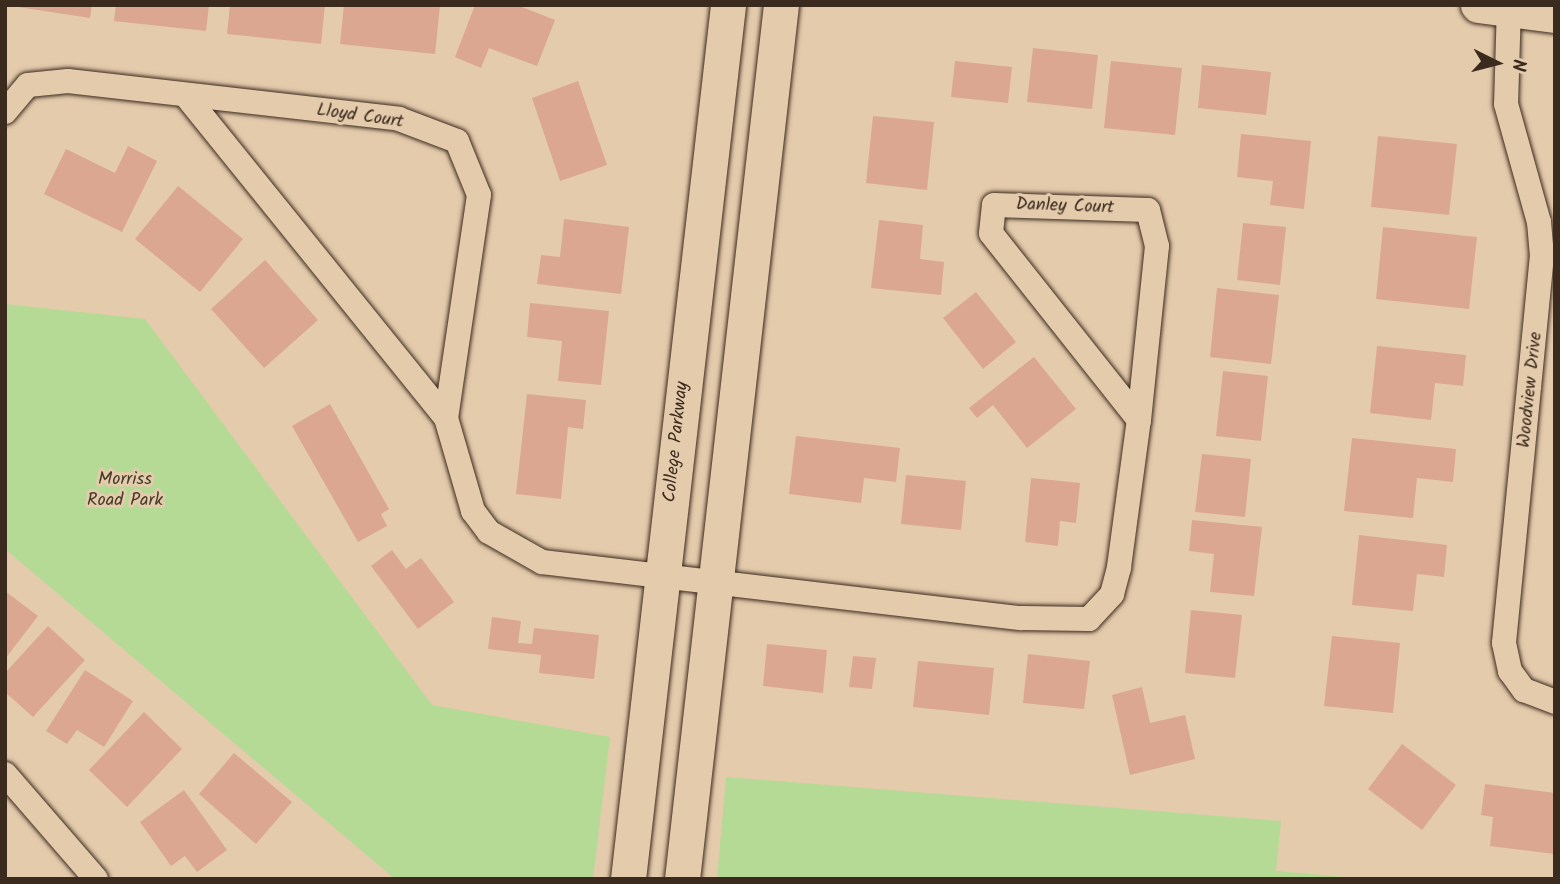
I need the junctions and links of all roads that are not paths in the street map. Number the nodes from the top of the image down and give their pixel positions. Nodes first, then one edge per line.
1 (728, 5) edge
2 (780, 5) edge
3 (1498, 6) edge
4 (1555, 15) edge
5 (187, 97) junction
6 (5, 112) edge
7 (446, 418) junction
8 (1139, 421) junction
9 (663, 574) junction
10 (719, 578) junction
11 (1555, 702) edge
12 (5, 774) edge
13 (96, 879) edge
14 (628, 879) edge
15 (682, 879) edge

1 - 9 main road, College Parkway
2 - 10 main road
3 - 4 main road
3 - 11 street, Woodview Drive
5 - 6 street, Lloyd Court
5 - 7 street, Lloyd Court
5 - 7 street, Lloyd Court
7 - 9 street, Lloyd Court
8 - 8 street, Danley Court
8 - 10 street, Danley Court
9 - 10 street, Lloyd Court
9 - 14 main road, College Parkway
10 - 15 main road
12 - 13 street

